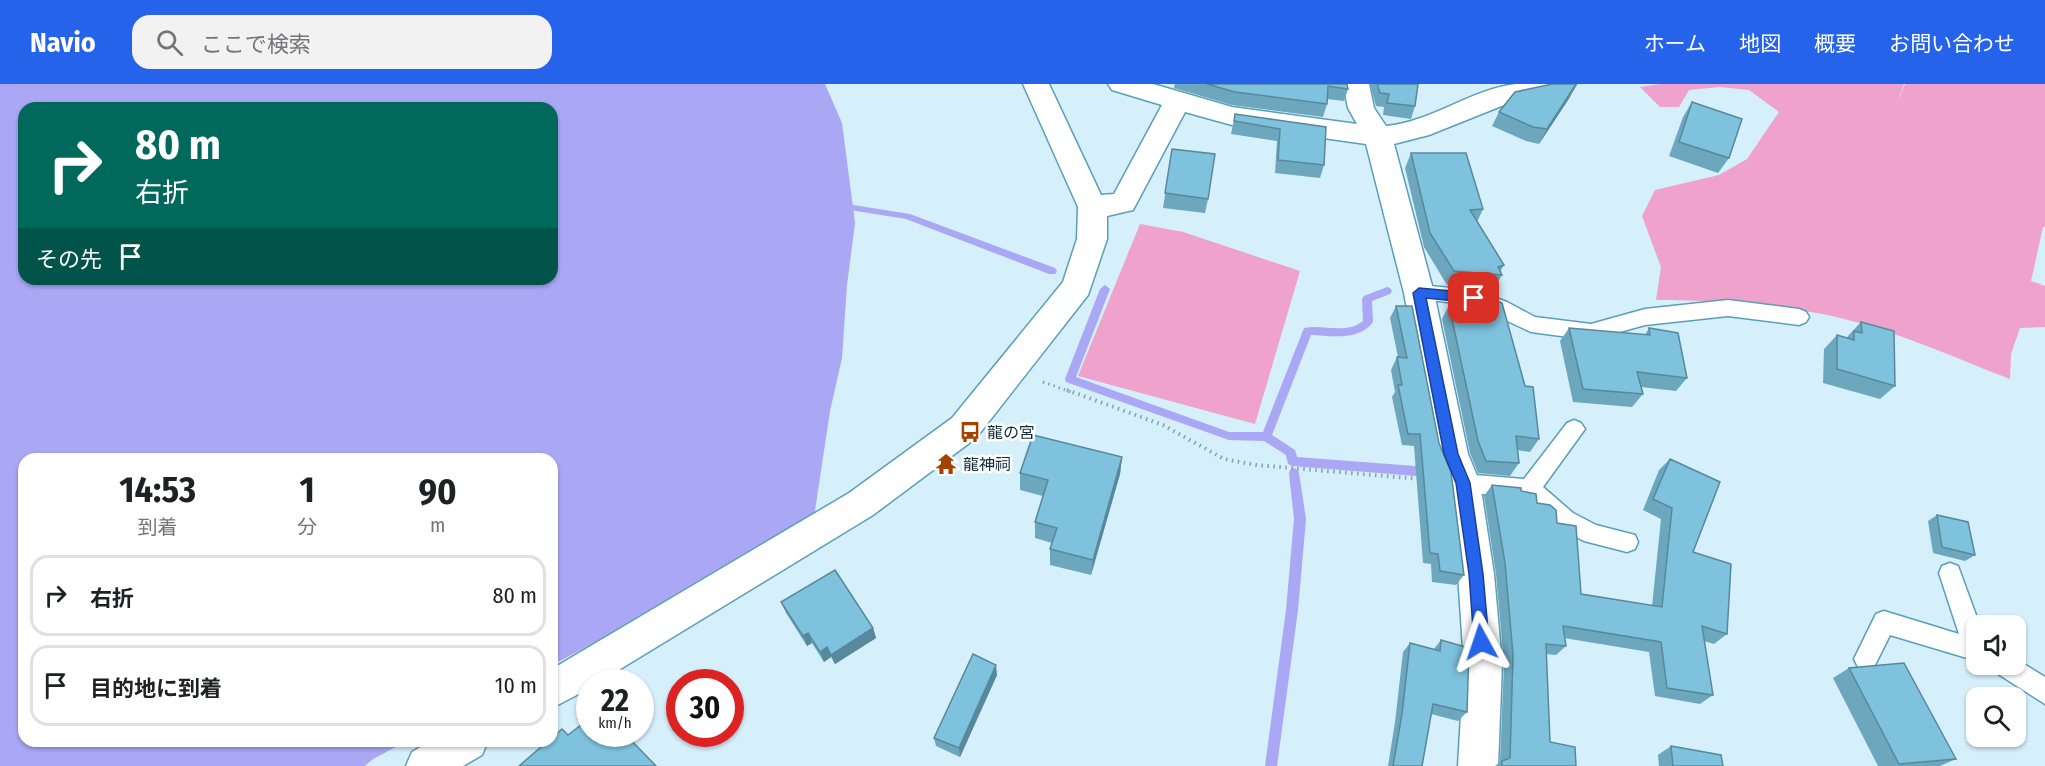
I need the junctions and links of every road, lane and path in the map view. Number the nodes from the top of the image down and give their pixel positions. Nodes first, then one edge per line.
1 (1036, 84) edge
2 (1121, 84) edge
3 (1356, 84) edge
4 (1563, 84) edge
5 (1177, 102) junction
6 (1378, 136) junction
7 (1092, 207) junction
8 (1419, 293) junction
9 (1799, 317) dead end
10 (1011, 370) junction
11 (1574, 429) dead end
12 (1463, 483) junction
13 (1529, 489) junction
14 (1628, 542) dead end
15 (1950, 573) dead end
16 (1966, 619) edge
17 (1966, 647) edge
18 (1866, 659) dead end
19 (2022, 675) edge
20 (558, 686) edge
21 (2045, 692) edge
22 (458, 747) edge
23 (426, 766) edge
24 (1478, 766) edge

1 - 7 street
2 - 5 street
3 - 6 street
4 - 6 street
5 - 6 street
5 - 7 street
6 - 8 street
7 - 10 street
8 - 9 lane
8 - 12 street
10 - 12 path
10 - 20 street
11 - 13 lane
12 - 13 lane
12 - 24 street
13 - 14 lane
15 - 16 lane
17 - 18 lane
19 - 21 lane
22 - 23 street

